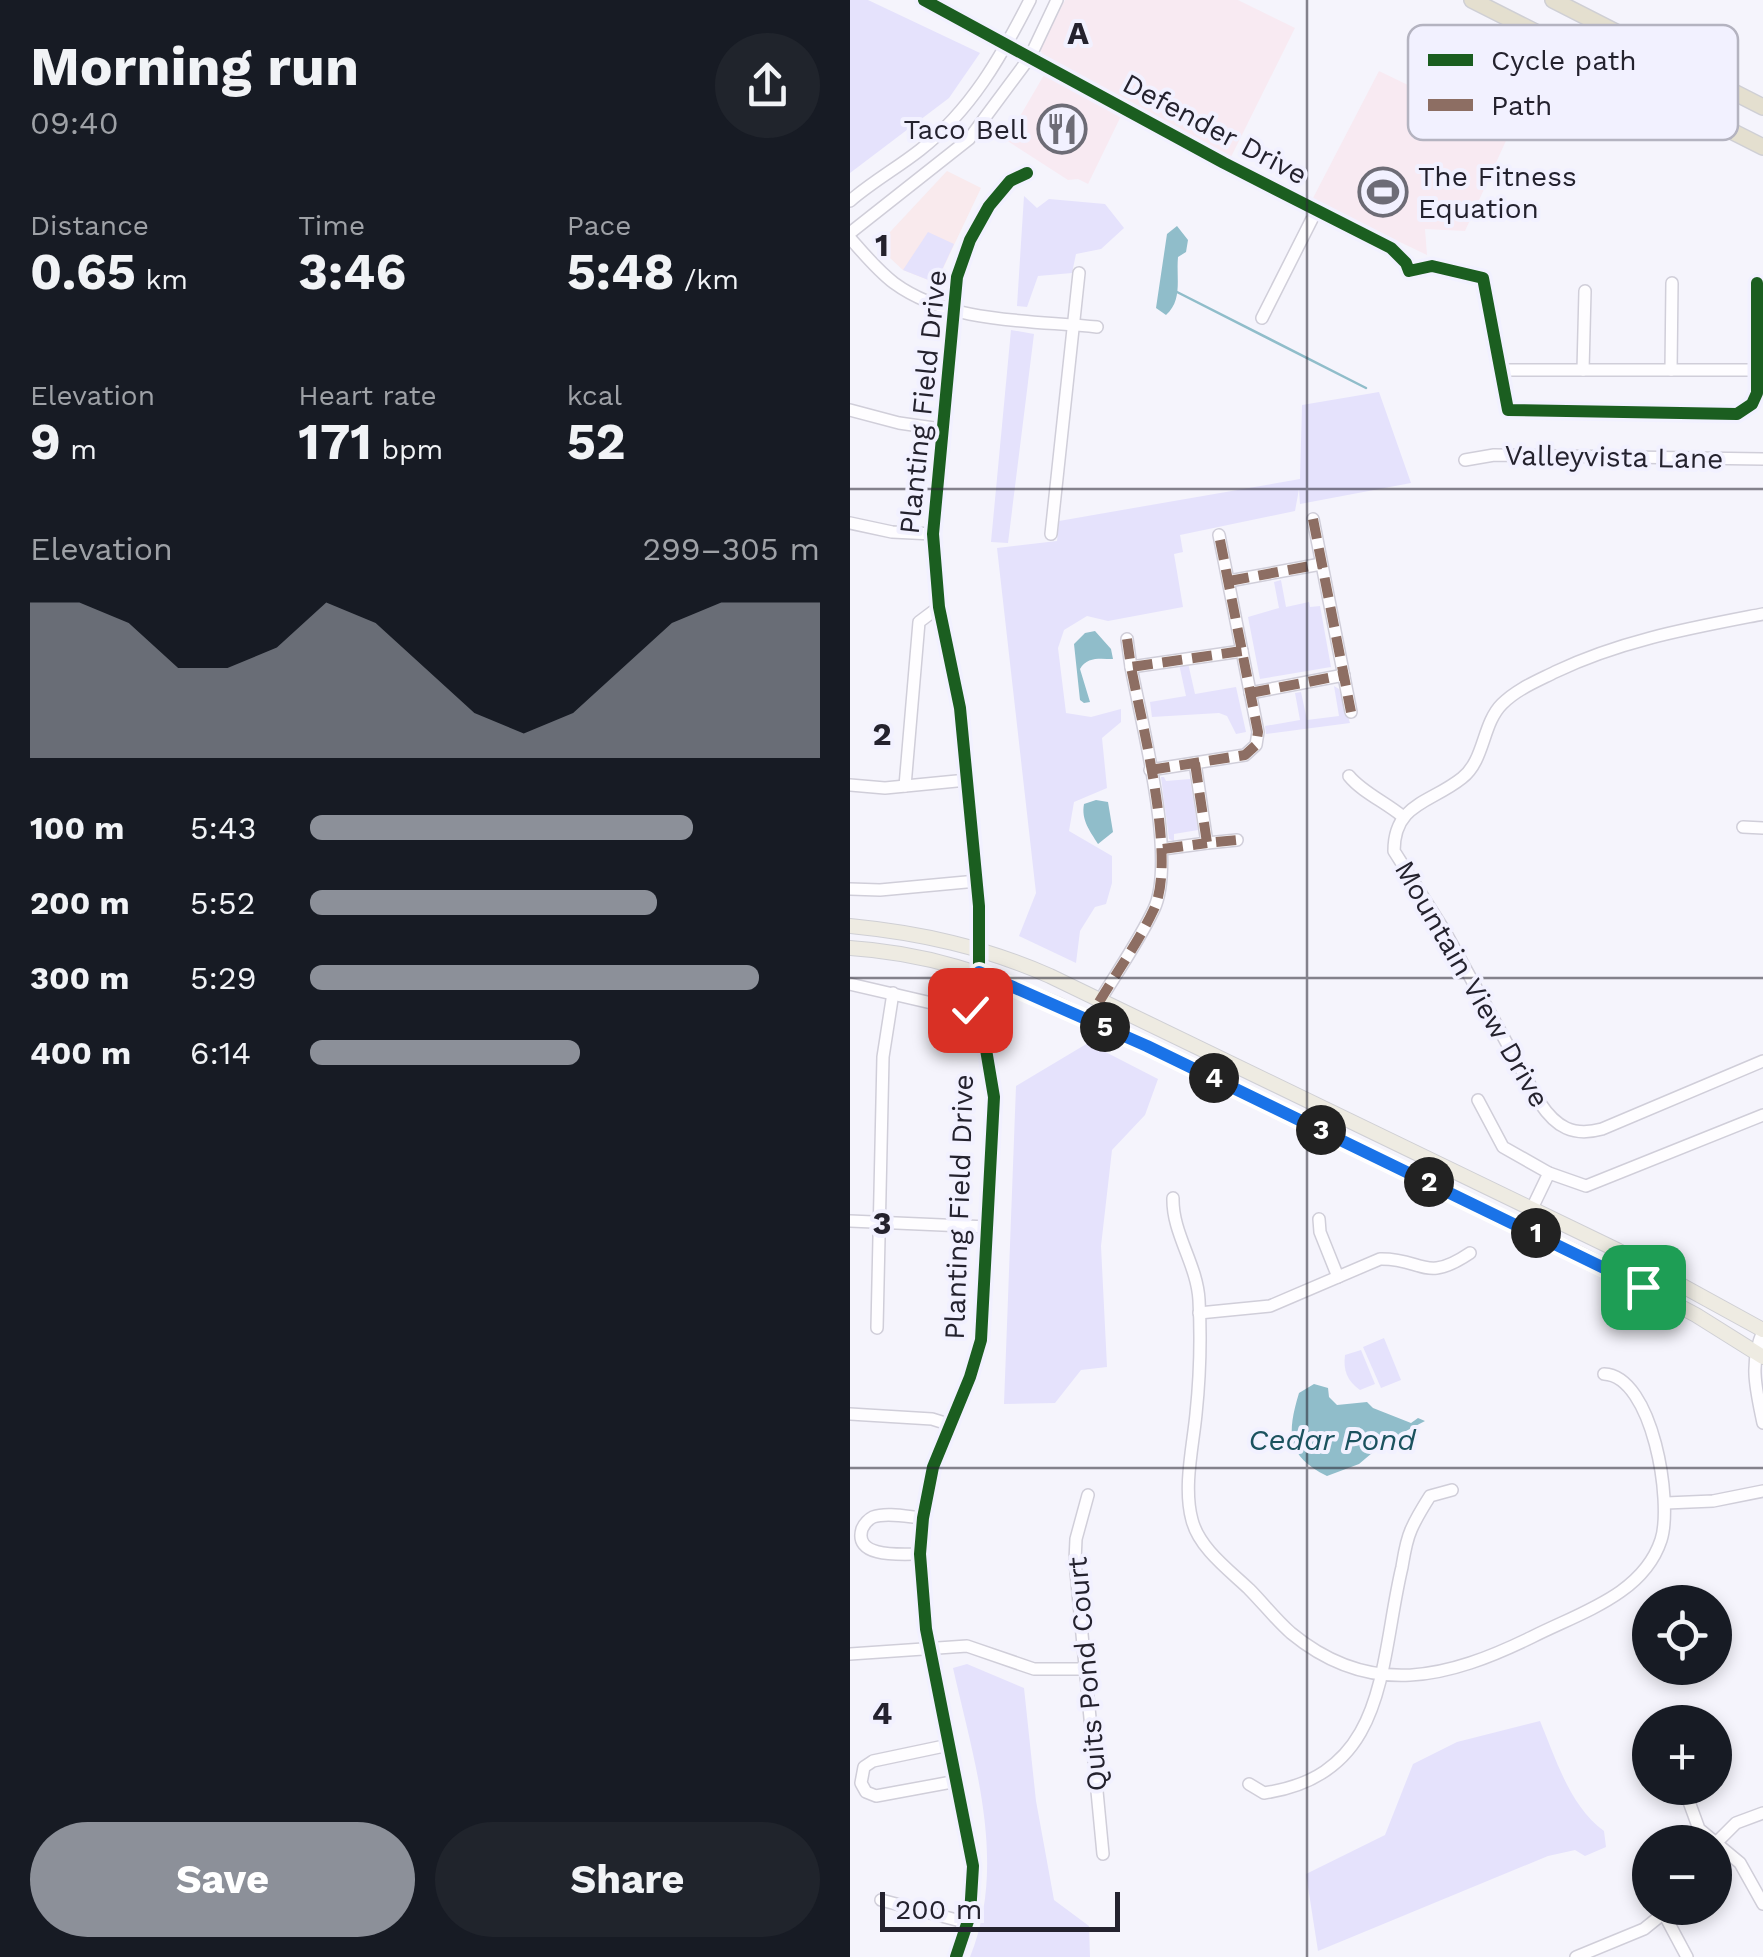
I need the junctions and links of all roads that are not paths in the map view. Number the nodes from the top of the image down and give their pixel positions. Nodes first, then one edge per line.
1 (924, 0) edge
2 (1030, 0) edge
3 (1057, 0) edge
4 (1472, 0) edge
5 (1553, 0) edge
6 (1521, 25) edge
7 (1603, 25) edge
8 (1008, 44) junction
9 (1030, 56) junction
10 (1738, 93) edge
11 (1763, 106) edge
12 (1738, 134) edge
13 (1763, 147) edge
14 (1027, 173) dead end
15 (850, 201) edge
16 (1316, 211) junction
17 (850, 236) edge
18 (1079, 272) dead end
19 (1672, 283) dead end
20 (1757, 284) dead end
21 (1585, 291) dead end
22 (952, 310) junction
23 (1262, 318) dead end
24 (1072, 324) junction
25 (1096, 327) dead end
26 (1506, 370) junction
27 (1584, 370) junction
28 (1671, 370) junction
29 (1760, 370) edge
30 (850, 410) edge
31 (940, 429) junction
32 (1763, 459) edge
33 (1465, 460) dead end
34 (1313, 519) dead end
35 (850, 523) edge
36 (932, 534) junction
37 (1051, 534) dead end
38 (1220, 535) dead end
39 (1321, 564) junction
40 (1229, 580) junction
41 (939, 606) junction
42 (1763, 614) edge
43 (1128, 639) dead end
44 (1242, 650) junction
45 (1131, 666) junction
46 (1344, 676) junction
47 (1250, 693) junction
48 (1351, 712) dead end
49 (1195, 763) junction
50 (1150, 770) junction
51 (1349, 776) dead end
52 (968, 780) junction
53 (850, 785) edge
54 (905, 786) junction
55 (1402, 816) junction
56 (1742, 827) dead end
57 (1763, 828) edge
58 (1237, 840) dead end
59 (1207, 844) junction
60 (1163, 849) junction
61 (977, 882) junction
62 (850, 890) edge
63 (850, 926) edge
64 (850, 948) edge
65 (980, 949) junction
66 (979, 972) junction
67 (850, 984) edge
68 (893, 992) junction
69 (1098, 1002) junction
70 (979, 1008) junction
71 (1763, 1062) edge
72 (1478, 1100) dead end
73 (1763, 1115) edge
74 (1549, 1172) junction
75 (1174, 1198) dead end
76 (1532, 1209) junction
77 (1319, 1219) dead end
78 (850, 1221) edge
79 (879, 1223) junction
80 (988, 1227) junction
81 (1524, 1227) junction
82 (1470, 1253) dead end
83 (1338, 1277) junction
84 (1199, 1313) junction
85 (877, 1328) dead end
86 (1763, 1330) edge
87 (1759, 1354) edge
88 (1604, 1374) dead end
89 (850, 1414) edge
90 (1763, 1423) edge
91 (948, 1424) junction
92 (1452, 1490) dead end
93 (1763, 1490) edge
94 (1088, 1495) dead end
95 (1666, 1503) junction
96 (923, 1518) junction
97 (920, 1554) junction
98 (929, 1647) junction
99 (850, 1654) edge
100 (1084, 1669) junction
101 (1382, 1673) junction
102 (949, 1745) junction
103 (957, 1781) junction
104 (1249, 1784) dead end
105 (1763, 1813) edge
106 (1732, 1827) edge
107 (1103, 1854) dead end
108 (1732, 1857) edge
109 (881, 1900) dead end
110 (1763, 1904) edge
111 (968, 1924) junction
112 (1649, 1925) edge
113 (1673, 1925) edge
114 (1581, 1956) edge
115 (956, 1957) edge
116 (1687, 1957) edge

1 - 8 street, Defender Drive
2 - 8 street
3 - 9 street
4 - 6 highway
5 - 7 highway
8 - 9 street, Defender Drive
8 - 15 street
9 - 16 street, Defender Drive
9 - 17 street
10 - 11 highway
12 - 13 highway
14 - 22 street, Planting Field Drive
16 - 23 street
16 - 26 street, Defender Drive
17 - 22 street
18 - 24 street
19 - 28 street
20 - 29 street
21 - 27 street
22 - 24 street
22 - 31 street, Planting Field Drive
24 - 25 street
24 - 37 street
26 - 27 street
26 - 29 street
27 - 28 street
28 - 29 street
30 - 31 street
31 - 36 street, Planting Field Drive
32 - 33 street, Valleyvista Lane
34 - 39 street
35 - 36 street
36 - 41 street, Planting Field Drive
38 - 40 street
39 - 40 street
39 - 46 street
40 - 44 street
41 - 52 street, Planting Field Drive
41 - 54 street
42 - 55 street, Mountain View Drive
43 - 45 street
44 - 45 street
44 - 47 street
45 - 50 street
46 - 47 street
46 - 48 street
47 - 49 street
49 - 50 street
49 - 59 street
50 - 60 street
51 - 55 street
52 - 54 street
52 - 61 street, Planting Field Drive
53 - 54 street
55 - 71 street, Mountain View Drive
56 - 57 street
58 - 59 street
59 - 60 street
60 - 69 street
61 - 62 street
61 - 65 street, Planting Field Drive
63 - 65 main road
64 - 66 main road
65 - 66 street, Planting Field Drive
65 - 69 main road
66 - 70 street, Planting Field Drive
66 - 81 main road
67 - 68 street
68 - 70 street
68 - 79 street
69 - 76 main road
70 - 80 street, Planting Field Drive
72 - 74 street
73 - 74 street
74 - 76 street
75 - 84 street
76 - 81 street
76 - 86 main road
77 - 83 street
78 - 79 street
79 - 80 street
79 - 85 street
80 - 91 street, Planting Field Drive
81 - 87 main road
82 - 83 street
83 - 84 street
84 - 101 street
86 - 87 street
87 - 90 street
88 - 95 street
89 - 91 street
91 - 96 street, Planting Field Drive
92 - 101 street
93 - 95 street
94 - 100 street, Quits Pond Court
95 - 101 street
96 - 97 street, Planting Field Drive
96 - 97 street
97 - 98 street, Planting Field Drive
98 - 99 street
98 - 100 street
98 - 102 street, Planting Field Drive
100 - 107 street, Quits Pond Court
101 - 104 street
102 - 103 street, Planting Field Drive
102 - 103 street
103 - 111 street, Planting Field Drive
105 - 106 street
108 - 110 street
109 - 111 street
111 - 115 street, Planting Field Drive
112 - 114 street
113 - 116 street

